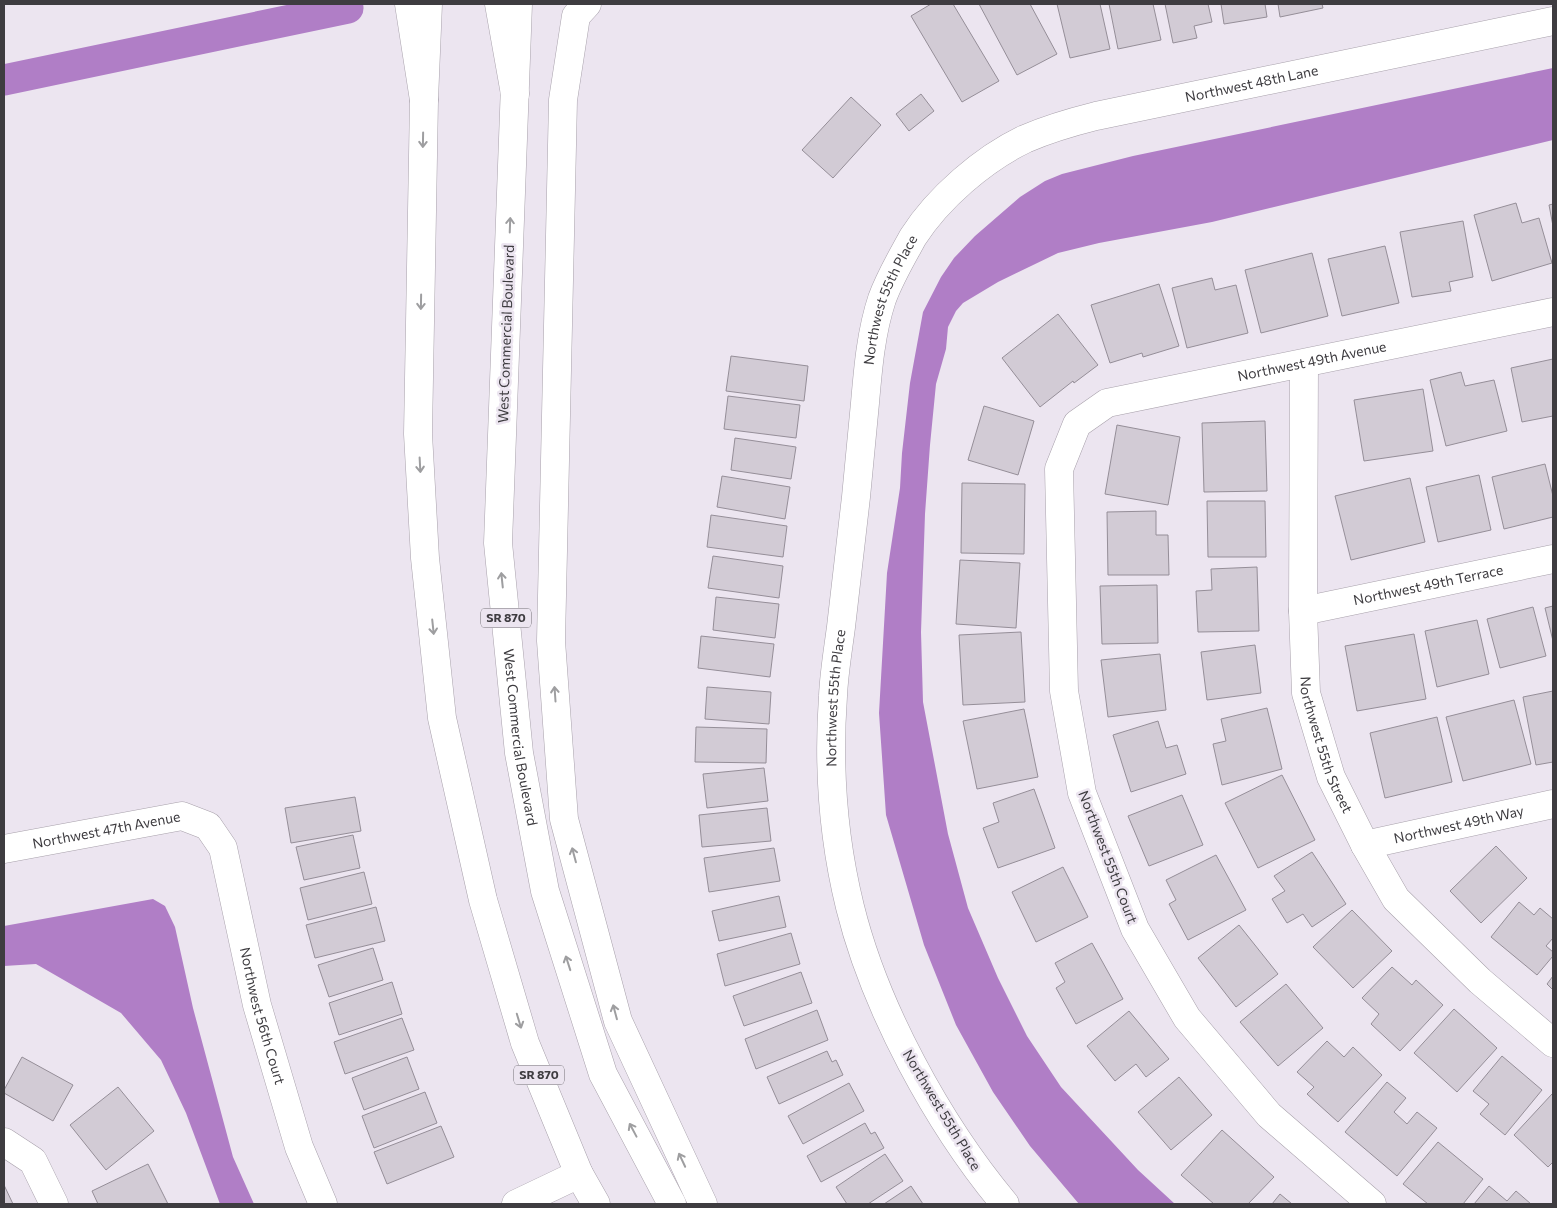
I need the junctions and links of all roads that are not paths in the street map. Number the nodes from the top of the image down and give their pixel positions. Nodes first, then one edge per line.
1 (409, 4) edge
2 (428, 4) edge
3 (499, 4) edge
4 (518, 4) edge
5 (587, 4) edge
6 (1553, 21) edge
7 (515, 94) junction
8 (424, 100) junction
9 (964, 180) joint
10 (1553, 312) edge
11 (1304, 364) junction
12 (1077, 424) joint
13 (1553, 558) edge
14 (1304, 611) junction
15 (1553, 804) edge
16 (208, 826) joint
17 (1365, 846) junction
18 (4, 849) edge
19 (1553, 1043) edge
20 (4, 1142) edge
21 (578, 1174) junction
22 (54, 1204) edge
23 (323, 1204) edge
24 (516, 1204) edge
25 (596, 1204) edge
26 (672, 1204) edge
27 (702, 1204) edge
28 (1005, 1204) edge
29 (1372, 1204) edge

1 - 8 main road
2 - 8 main road, SR 870
3 - 7 main road
4 - 7 main road, West Commercial Boulevard / SR 870
27 -> 5 main road
6 - 9 main road, Northwest 48th Lane
26 -> 7 main road, West Commercial Boulevard / SR 870
8 -> 21 main road, SR 870
9 - 28 main road, Northwest 55th Place
10 - 11 main road, Northwest 49th Avenue
11 - 12 main road, Northwest 49th Avenue
11 - 14 main road, Northwest 55th Street
12 - 29 main road, Northwest 55th Court
13 - 14 main road, Northwest 49th Terrace
14 - 17 main road, Northwest 55th Street
15 - 17 main road, Northwest 49th Way
16 - 18 main road, Northwest 47th Avenue
16 - 23 main road, Northwest 56th Court
17 - 19 main road, Northwest 55th Street
20 - 22 main road
21 - 24 main road
21 - 25 main road, SR 870

